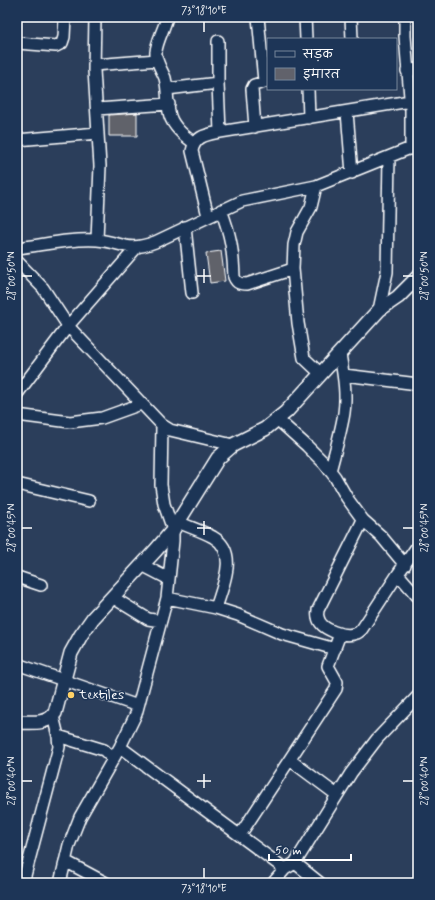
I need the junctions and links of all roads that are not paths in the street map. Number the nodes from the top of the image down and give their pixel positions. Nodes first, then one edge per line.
1 (65, 17) edge
2 (95, 17) edge
3 (167, 17) edge
4 (258, 17) edge
5 (304, 17) edge
6 (352, 17) edge
7 (405, 17) edge
8 (306, 38) edge
9 (352, 38) edge
10 (218, 41) dead end
11 (17, 43) edge
12 (157, 60) junction
13 (94, 65) junction
14 (413, 70) edge
15 (266, 81) edge
16 (218, 83) junction
17 (167, 89) junction
18 (308, 90) edge
19 (410, 101) junction
20 (169, 104) junction
21 (96, 109) junction
22 (347, 112) junction
23 (309, 118) junction
24 (255, 127) junction
25 (220, 132) junction
26 (98, 133) junction
27 (17, 140) edge
28 (194, 143) junction
29 (414, 147) edge
30 (389, 157) junction
31 (352, 173) junction
32 (316, 186) junction
33 (221, 210) junction
34 (208, 216) junction
35 (185, 227) junction
36 (97, 240) junction
37 (137, 247) junction
38 (17, 248) edge
39 (17, 260) edge
40 (293, 269) junction
41 (418, 277) edge
42 (192, 293) dead end
43 (379, 310) junction
44 (68, 326) junction
45 (340, 354) junction
46 (321, 374) junction
47 (344, 375) junction
48 (418, 384) edge
49 (17, 394) edge
50 (141, 404) junction
51 (17, 415) edge
52 (277, 419) junction
53 (162, 425) junction
54 (233, 445) junction
55 (330, 471) junction
56 (17, 484) edge
57 (89, 501) dead end
58 (363, 520) junction
59 (175, 526) junction
60 (418, 545) edge
61 (142, 565) junction
62 (401, 569) junction
63 (17, 577) edge
64 (170, 579) junction
65 (41, 585) dead end
66 (112, 597) junction
67 (418, 597) edge
68 (167, 598) junction
69 (216, 608) junction
70 (161, 621) junction
71 (340, 634) junction
72 (335, 649) junction
73 (17, 664) edge
74 (64, 680) junction
75 (418, 696) edge
76 (138, 706) junction
77 (53, 716) junction
78 (17, 722) edge
79 (58, 736) junction
80 (120, 747) junction
81 (113, 759) junction
82 (290, 760) junction
83 (337, 794) junction
84 (240, 835) junction
85 (65, 861) junction
86 (290, 866) junction
87 (23, 883) edge
88 (60, 883) edge
89 (106, 883) edge
90 (273, 883) edge
91 (320, 883) edge

1 - 11 street
2 - 13 street
3 - 12 street
4 - 15 street
5 - 8 street
6 - 9 street
7 - 14 street
10 - 16 street
12 - 13 street
12 - 17 street
13 - 21 street
14 - 19 street
15 - 24 street
16 - 17 street
16 - 25 street
17 - 20 street
18 - 23 street
19 - 22 street
19 - 29 street
20 - 21 street
20 - 28 street
21 - 26 street
22 - 23 street
22 - 31 street
23 - 24 street
24 - 25 street
25 - 28 street
26 - 27 street
26 - 36 street
28 - 34 street
29 - 30 street
30 - 31 street
30 - 43 street
31 - 32 street
32 - 33 street
32 - 40 street
33 - 34 street
33 - 40 street
34 - 35 street
35 - 37 street
35 - 42 street
36 - 37 street
36 - 38 street
37 - 44 street
39 - 44 street
40 - 46 street
41 - 43 street
43 - 45 street
44 - 49 street
44 - 50 street
45 - 46 street
45 - 47 street
46 - 52 street
47 - 48 street
47 - 55 street
50 - 51 street
50 - 53 street
52 - 54 street
52 - 55 street
53 - 54 street
53 - 59 street
54 - 59 street
55 - 58 street
56 - 57 street
58 - 62 street
58 - 71 street
59 - 61 street
59 - 64 street
59 - 69 street
60 - 62 street
61 - 64 street
61 - 66 street
62 - 67 street
62 - 71 street
63 - 65 street
64 - 68 street
66 - 70 street
66 - 74 street
68 - 69 street
68 - 70 street
69 - 72 street
70 - 76 street
71 - 72 street
72 - 82 street
73 - 74 street
74 - 76 street
74 - 77 street
75 - 83 street
76 - 80 street
77 - 78 street
77 - 79 street
79 - 81 street
79 - 87 street
80 - 81 street
80 - 84 street
81 - 85 street
82 - 83 street
82 - 84 street
83 - 86 street
84 - 86 street
85 - 88 street
85 - 89 street
86 - 90 street
86 - 91 street

